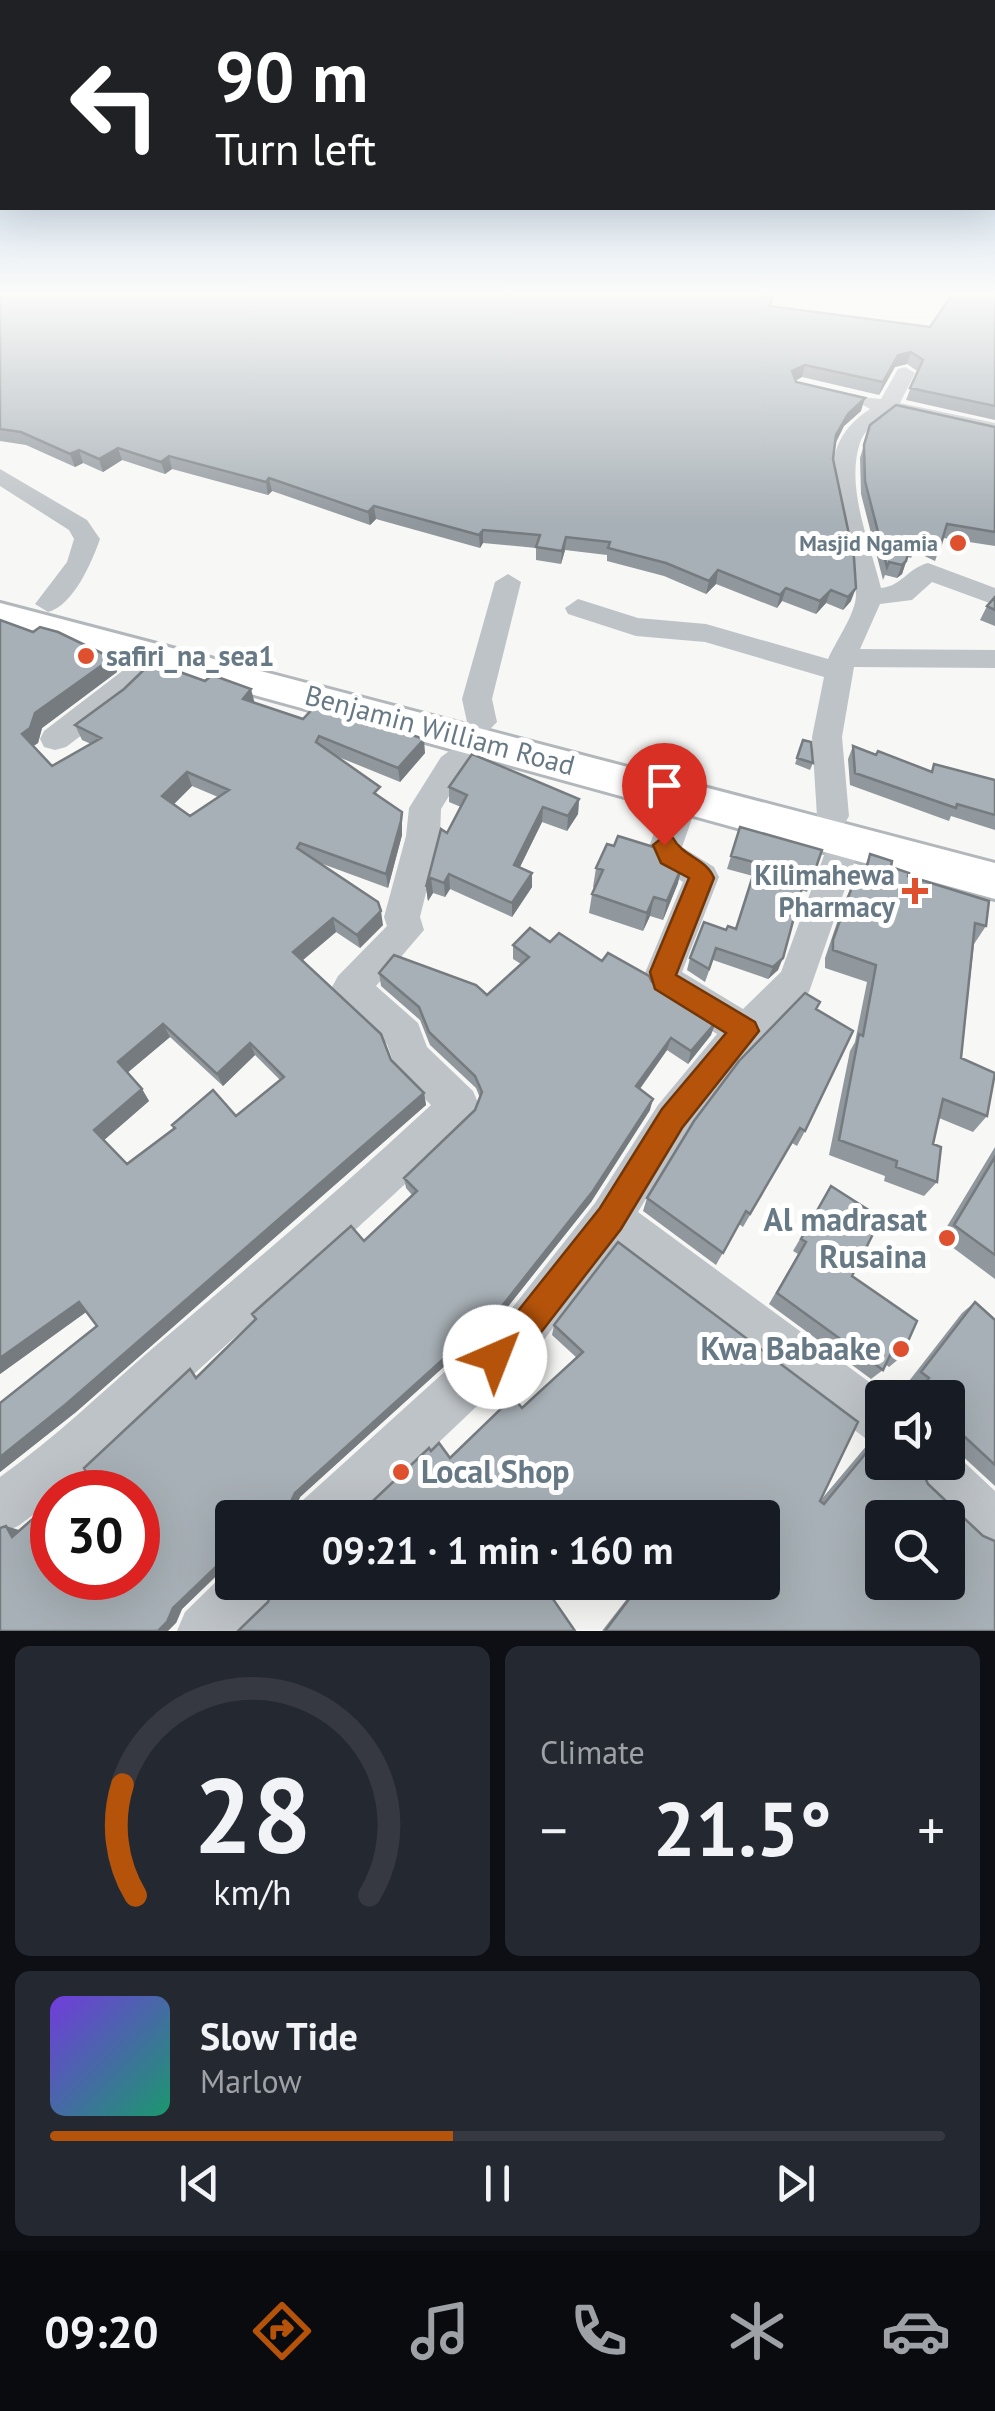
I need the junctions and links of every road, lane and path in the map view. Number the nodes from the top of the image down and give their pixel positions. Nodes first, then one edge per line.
1 (905, 373) dead end
2 (853, 399) edge
3 (887, 406) junction
4 (995, 430) edge
5 (0, 476) edge
6 (508, 582) dead end
7 (0, 592) edge
8 (869, 597) junction
9 (993, 597) edge
10 (48, 604) junction
11 (578, 608) dead end
12 (0, 614) edge
13 (160, 656) junction
14 (995, 659) edge
15 (841, 665) junction
16 (483, 731) junction
17 (55, 739) dead end
18 (684, 796) junction
19 (839, 828) junction
20 (995, 856) edge
21 (995, 881) edge
22 (746, 1031) junction
23 (610, 1218) junction
24 (865, 1407) edge
25 (946, 1480) edge
26 (340, 1500) edge
27 (0, 1508) edge
28 (995, 1526) edge
29 (236, 1600) edge
30 (204, 1631) edge

1 - 3 street
2 - 3 street
3 - 4 street
3 - 8 street
5 - 10 street
6 - 16 street
7 - 10 main road, Benjamin William Road
8 - 9 street
8 - 15 street
10 - 16 main road, Benjamin William Road
11 - 15 street
12 - 13 main road, Benjamin William Road
13 - 16 main road, Benjamin William Road
13 - 17 street
14 - 15 street
15 - 19 street
16 - 18 main road, Benjamin William Road
16 - 19 main road, Benjamin William Road
16 - 27 street
18 - 19 main road, Benjamin William Road
18 - 22 street
19 - 20 main road, Benjamin William Road
19 - 21 main road, Benjamin William Road
19 - 22 street
22 - 23 street
23 - 24 street
23 - 26 street
25 - 28 street
29 - 30 street

